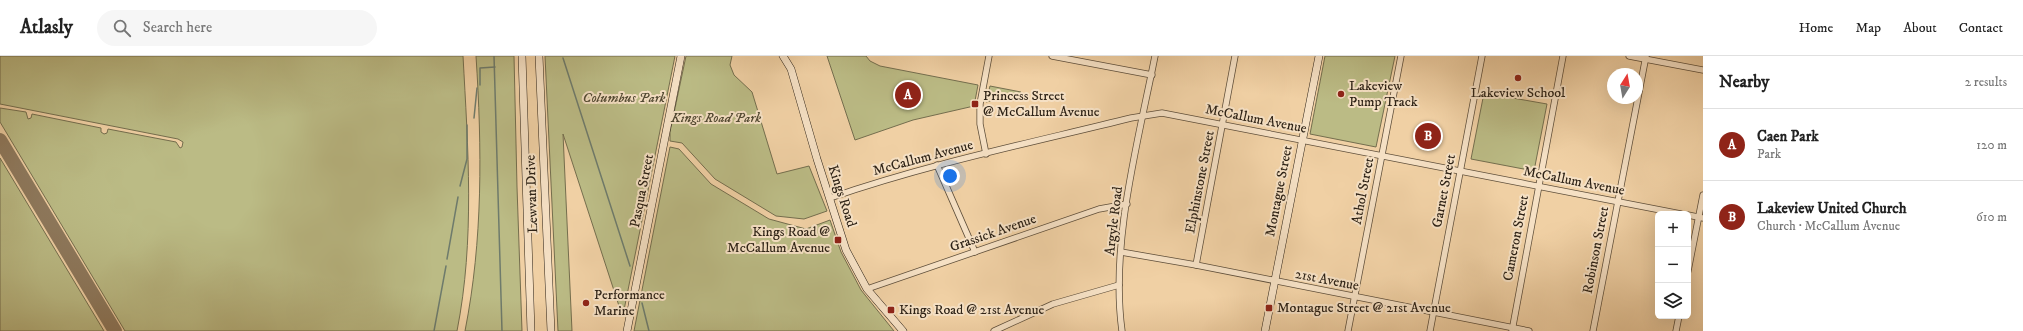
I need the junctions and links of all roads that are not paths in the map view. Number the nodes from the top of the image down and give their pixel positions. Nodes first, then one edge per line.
1 (522, 56) edge
2 (539, 56) edge
3 (681, 56) edge
4 (783, 56) edge
5 (989, 56) edge
6 (1052, 56) edge
7 (1155, 56) edge
8 (1236, 56) edge
9 (1319, 56) edge
10 (1402, 56) edge
11 (1482, 56) edge
12 (1564, 56) edge
13 (1629, 56) edge
14 (1074, 58) edge
15 (1646, 58) edge
16 (1703, 70) edge
17 (1152, 75) junction
18 (1143, 115) junction
19 (1222, 125) junction
20 (1303, 140) junction
21 (986, 154) junction
22 (1382, 156) junction
23 (937, 165) junction
24 (1460, 171) junction
25 (1538, 186) junction
26 (1703, 195) edge
27 (830, 198) junction
28 (1618, 202) junction
29 (1127, 204) junction
30 (1665, 211) edge
31 (1691, 216) edge
32 (1701, 218) edge
33 (975, 252) junction
34 (1121, 252) junction
35 (1691, 259) edge
36 (1196, 265) junction
37 (1275, 282) junction
38 (1119, 285) junction
39 (867, 289) junction
40 (1355, 297) junction
41 (1433, 313) junction
42 (1678, 319) edge
43 (1512, 329) edge
44 (531, 331) edge
45 (550, 331) edge
46 (627, 331) edge
47 (903, 331) edge
48 (994, 331) edge
49 (1122, 331) edge
50 (1265, 331) edge
51 (1348, 331) edge
52 (1430, 331) edge
53 (1529, 331) edge
54 (1593, 331) edge
55 (1676, 331) edge

1 - 44 street, Lewvan Drive
2 - 45 street, Lewvan Drive
3 - 46 street, Pasqua Street
4 - 27 street, Kings Road
5 - 21 street
6 - 14 street
7 - 17 street, Argyle Road
8 - 19 street, Elphinstone Street
9 - 20 street, Montague Street
10 - 22 street, Athol Street
11 - 24 street, Garnet Street
12 - 25 street, Cameron Street
13 - 15 street
14 - 17 street
15 - 16 street
15 - 28 street, Robinson Street
17 - 18 street, Argyle Road
18 - 19 street, McCallum Avenue
18 - 21 street, McCallum Avenue
18 - 29 street, Argyle Road
19 - 20 street, McCallum Avenue
19 - 36 street, Elphinstone Street
20 - 22 street, McCallum Avenue
20 - 37 street, Montague Street
21 - 23 street, McCallum Avenue
22 - 24 street, McCallum Avenue
22 - 40 street, Athol Street
23 - 27 street, McCallum Avenue
23 - 33 street
24 - 25 street, McCallum Avenue
24 - 41 street, Garnet Street
25 - 28 street, McCallum Avenue
25 - 43 street, Cameron Street
26 - 32 street
27 - 39 street, Kings Road
28 - 30 street, McCallum Avenue
28 - 54 street, Robinson Street
29 - 33 street, Grassick Avenue
29 - 34 street, Argyle Road
31 - 32 street
32 - 35 street
33 - 39 street, Grassick Avenue
34 - 36 street, 21st Avenue
34 - 38 street, Argyle Road
36 - 37 street, 21st Avenue
37 - 40 street, 21st Avenue
37 - 50 street, Montague Street
38 - 48 street
38 - 49 street, Argyle Road
39 - 47 street, Kings Road
40 - 41 street, 21st Avenue
40 - 51 street, Athol Street
41 - 43 street, 21st Avenue
41 - 52 street, Garnet Street
42 - 55 street
43 - 53 street, 21st Avenue

